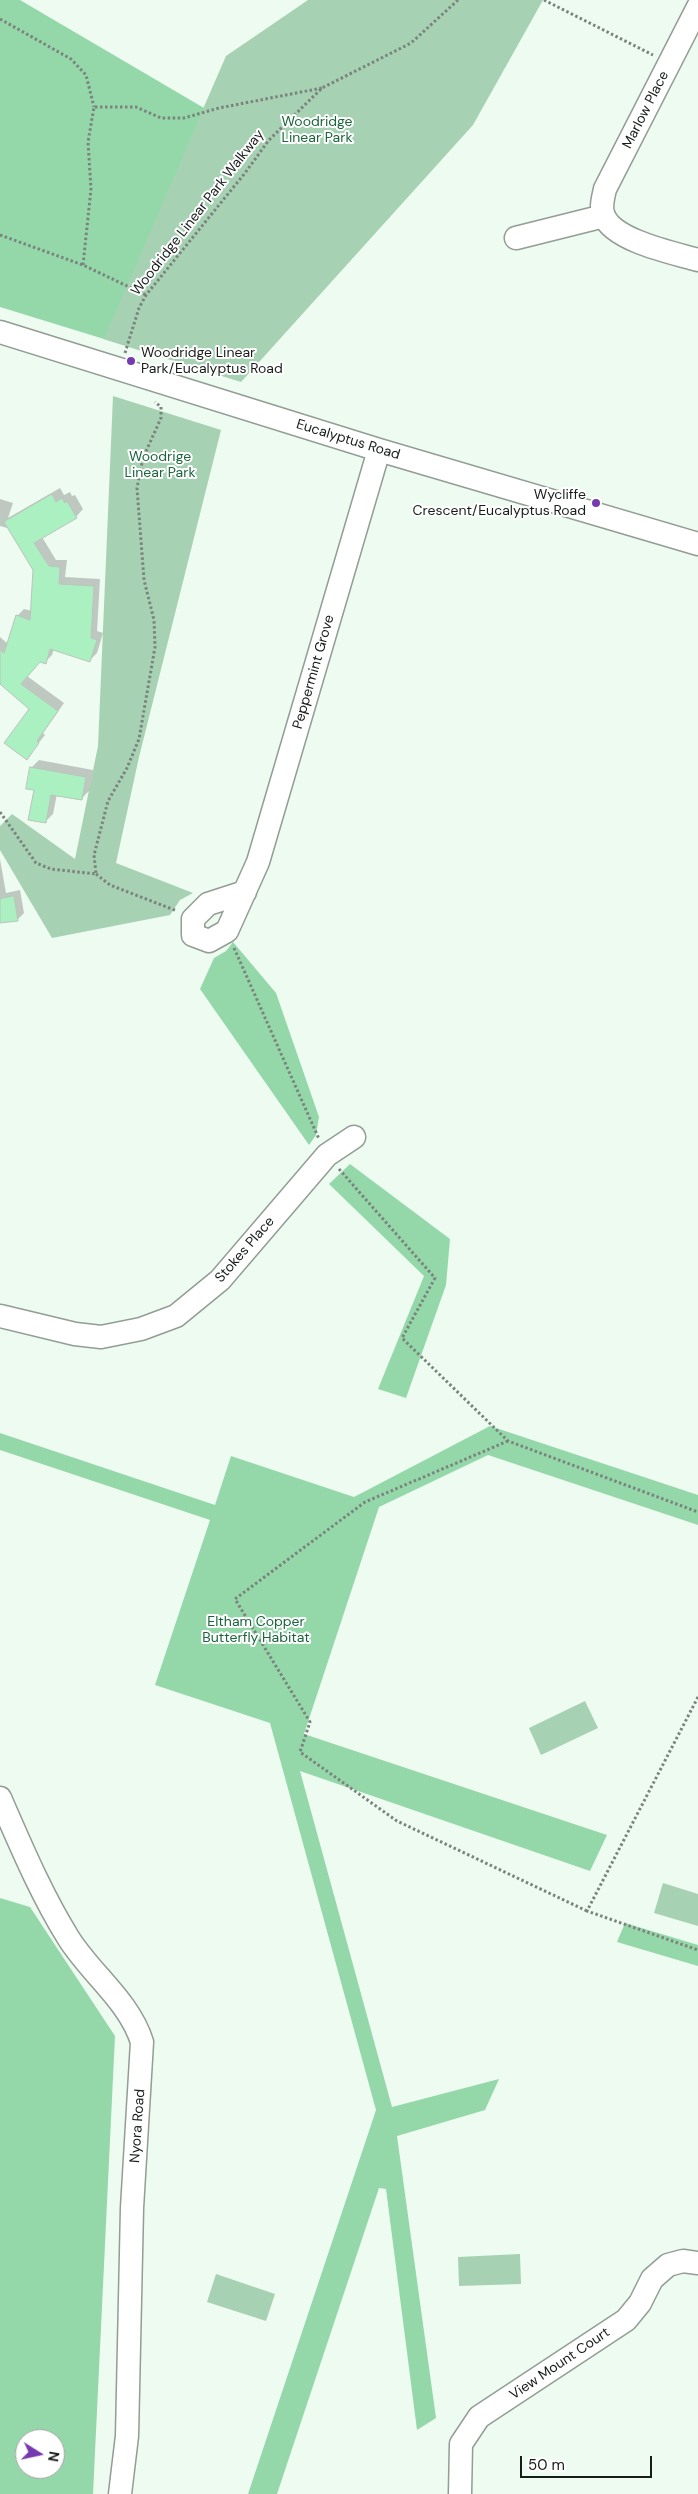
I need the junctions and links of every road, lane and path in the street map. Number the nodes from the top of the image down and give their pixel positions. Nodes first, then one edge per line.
1 (458, 0) edge
2 (544, 0) edge
3 (698, 7) edge
4 (0, 19) edge
5 (670, 63) junction
6 (322, 88) junction
7 (94, 107) junction
8 (604, 216) junction
9 (0, 236) edge
10 (516, 238) dead end
11 (698, 260) edge
12 (82, 265) junction
13 (146, 295) junction
14 (0, 332) edge
15 (120, 370) junction
16 (146, 400) dead end
17 (379, 450) junction
18 (698, 544) edge
19 (0, 812) edge
20 (96, 874) junction
21 (245, 892) junction
22 (194, 919) junction
23 (227, 932) junction
24 (354, 1137) dead end
25 (327, 1155) junction
26 (0, 1316) edge
27 (508, 1441) junction
28 (698, 1512) edge
29 (698, 1697) edge
30 (0, 1798) edge
31 (587, 1911) junction
32 (698, 1950) edge
33 (698, 2263) edge
34 (120, 2494) edge
35 (460, 2494) edge

1 - 6 path, Woodridge Linear Park Walkway
2 - 5 path
3 - 5 street, Marlow Place
4 - 7 path
5 - 8 street, Marlow Place
6 - 7 path
6 - 13 path, Woodridge Linear Park Walkway
7 - 12 path
8 - 10 street
8 - 11 street
9 - 12 path
12 - 13 path
13 - 15 path, Woodridge Linear Park Walkway
14 - 15 street, Eucalyptus Road
15 - 17 street, Eucalyptus Road
16 - 20 path
17 - 18 street, Eucalyptus Road
17 - 21 street, Peppermint Grove
19 - 20 path
20 - 22 path
21 - 22 street
21 - 23 street, Peppermint Grove
22 - 23 street
23 - 25 path
24 - 25 street, Stokes Place
25 - 26 street, Stokes Place
25 - 27 path
27 - 28 path
27 - 31 path
29 - 31 path
30 - 34 street, Nyora Road
31 - 32 path
33 - 35 street, View Mount Court

